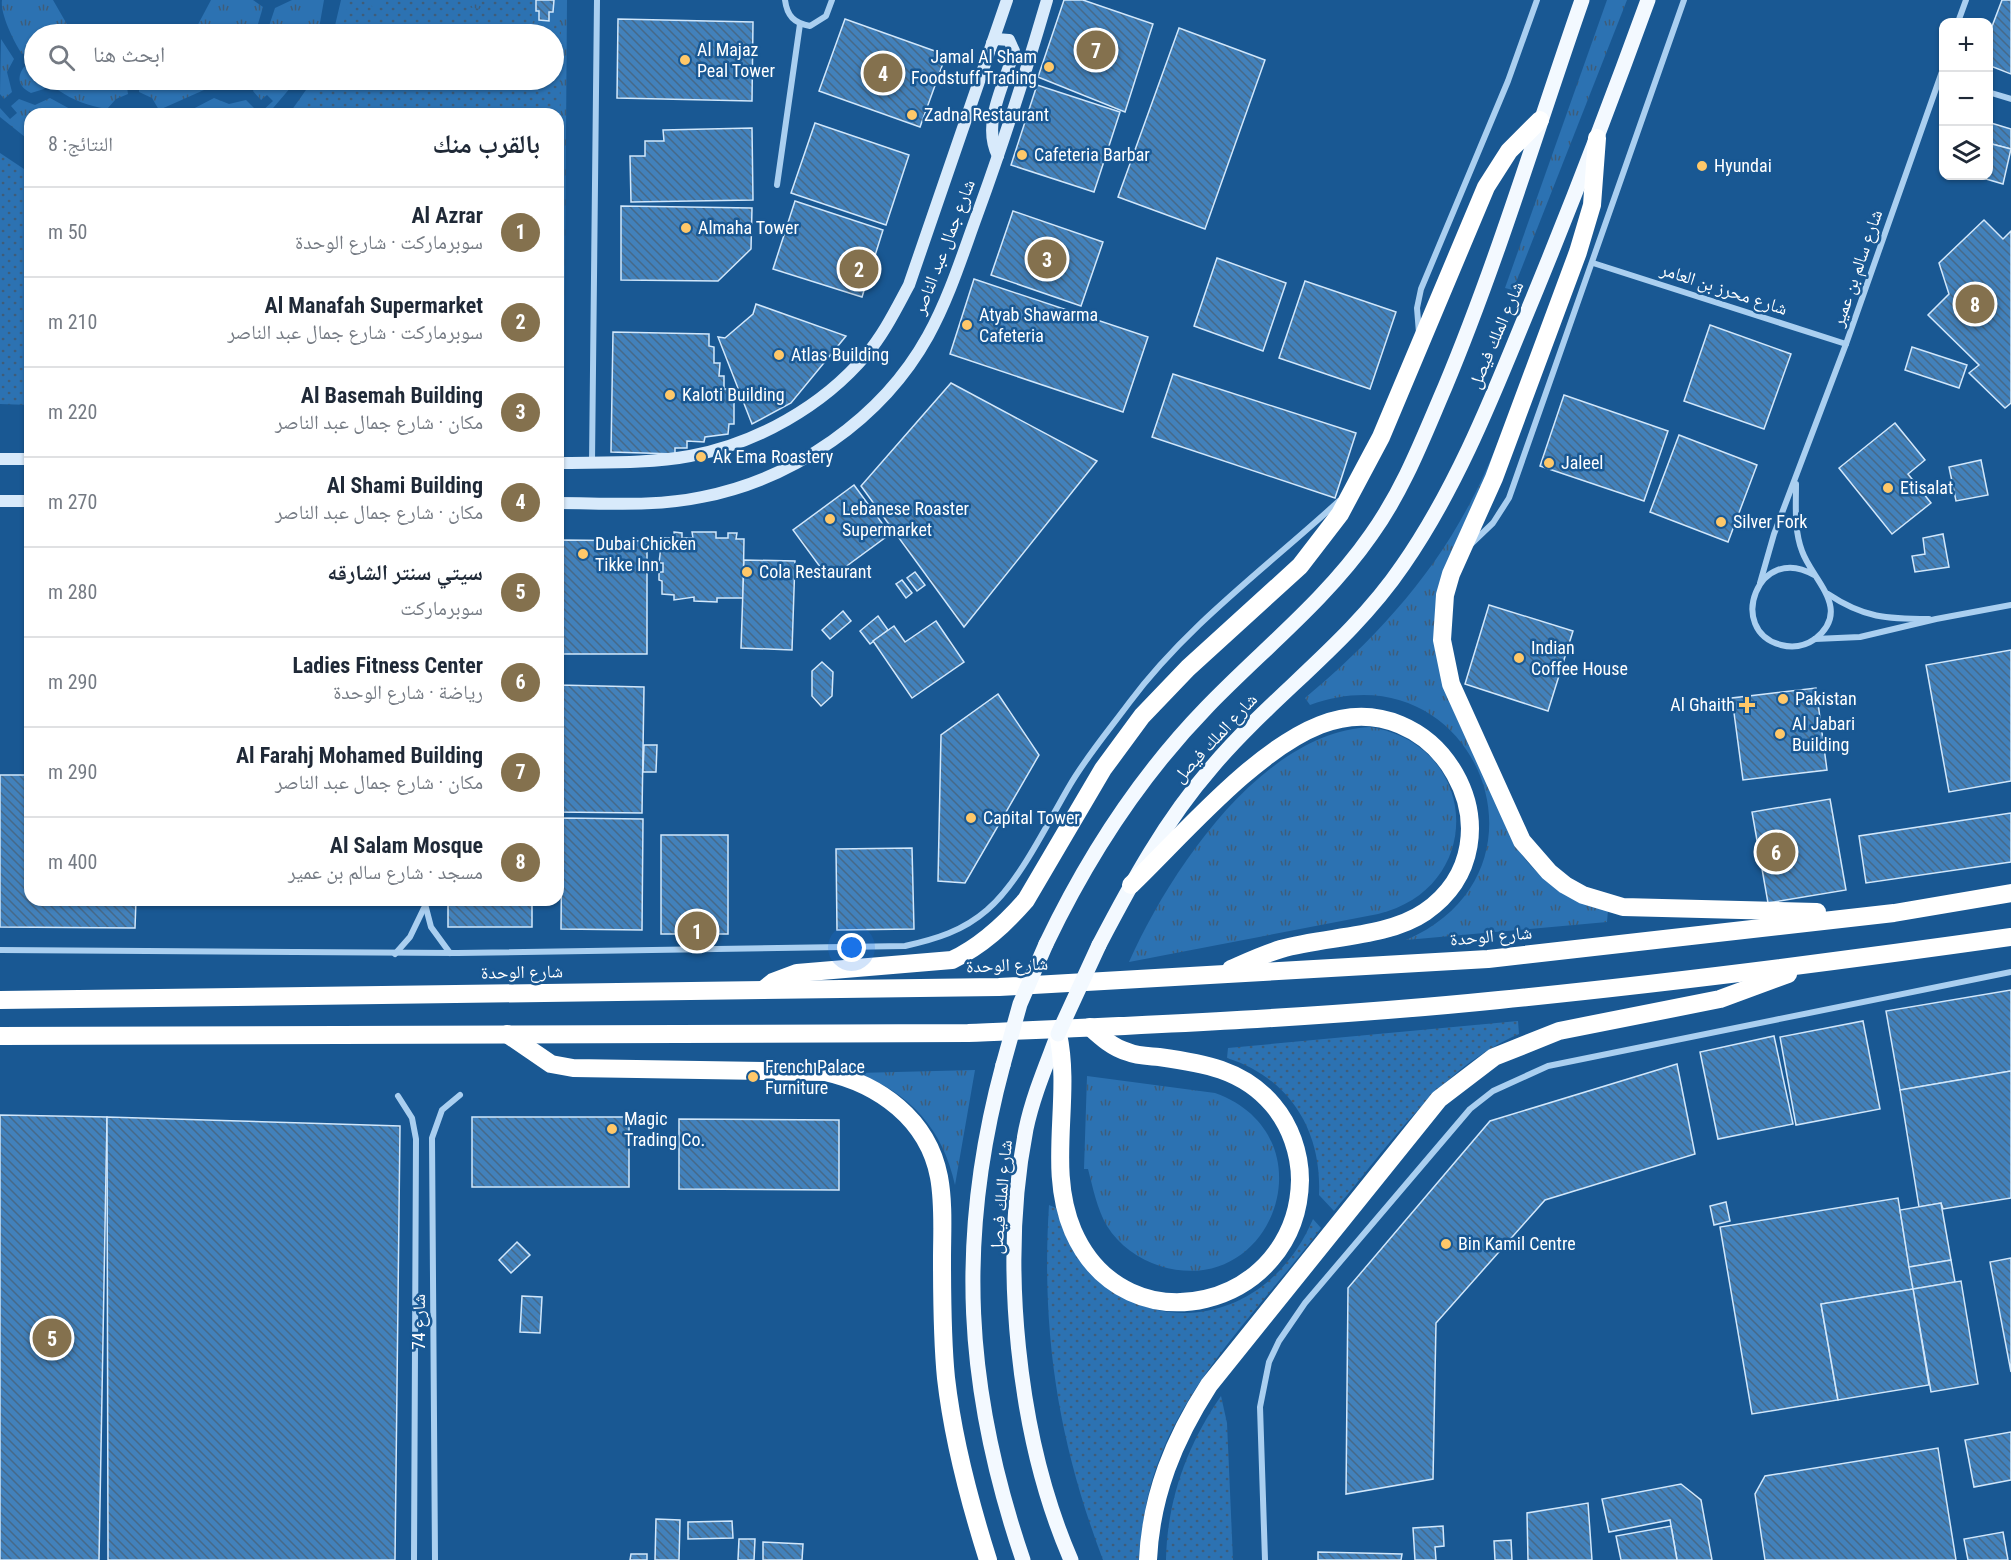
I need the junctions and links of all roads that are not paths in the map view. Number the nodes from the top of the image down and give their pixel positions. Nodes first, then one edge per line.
1 (597, 0) edge
2 (784, 0) edge
3 (832, 0) edge
4 (1007, 0) edge
5 (1047, 0) edge
6 (1537, 0) edge
7 (1582, 0) edge
8 (1648, 0) edge
9 (1684, 0) edge
10 (1966, 0) edge
11 (1959, 18) edge
12 (800, 24) junction
13 (992, 43) junction
14 (1939, 84) edge
15 (1993, 93) edge
16 (2011, 99) edge
17 (1540, 120) junction
18 (1597, 138) junction
19 (998, 156) junction
20 (777, 185) dead end
21 (1593, 263) junction
22 (1846, 344) junction
23 (1420, 346) junction
24 (0, 459) edge
25 (24, 459) edge
26 (564, 462) edge
27 (592, 462) junction
28 (1796, 480) junction
29 (1357, 485) junction
30 (0, 501) edge
31 (24, 501) edge
32 (564, 503) edge
33 (1461, 553) junction
34 (1814, 575) junction
35 (1760, 583) junction
36 (1828, 594) junction
37 (2011, 605) edge
38 (1936, 619) junction
39 (1815, 639) junction
40 (1131, 885) junction
41 (2011, 893) edge
42 (423, 906) edge
43 (425, 906) edge
44 (1894, 913) junction
45 (2011, 937) edge
46 (0, 950) edge
47 (450, 953) junction
48 (395, 954) junction
49 (1814, 965) junction
50 (2011, 972) edge
51 (1218, 975) junction
52 (0, 988) edge
53 (761, 991) junction
54 (37, 999) junction
55 (0, 1000) edge
56 (1090, 1028) junction
57 (507, 1034) junction
58 (1058, 1034) junction
59 (0, 1036) edge
60 (460, 1095) dead end
61 (398, 1096) dead end
62 (414, 1560) edge
63 (435, 1560) edge
64 (988, 1560) edge
65 (1023, 1560) edge
66 (1071, 1560) edge
67 (1148, 1560) edge
68 (1265, 1560) edge

1 - 27 street
2 - 12 street
3 - 12 street
4 - 13 street, شارع جمال عبد الناصر
5 - 19 street, شارع جمال عبد الناصر
6 - 23 street
7 - 17 main road, شارع الملك فيصل
8 - 18 main road, شارع الملك فيصل
9 - 21 street
10 - 11 street
12 - 20 street
13 - 19 street
13 - 27 street, شارع جمال عبد الناصر
14 - 22 street, شارع سالم بن عمير
15 - 16 street
17 - 23 highway
17 - 65 main road, شارع الملك فيصل, bridge
18 - 33 highway
18 - 40 main road, شارع الملك فيصل
19 - 32 street, شارع جمال عبد الناصر
21 - 22 street, شارع محرز بن العامر
21 - 33 street
22 - 28 street, شارع سالم بن عمير
23 - 29 highway
24 - 25 street
26 - 27 street, شارع جمال عبد الناصر
28 - 34 street, شارع سالم بن عمير
28 - 35 street, شارع سالم بن عمير
29 - 47 street
29 - 53 highway
30 - 31 street
33 - 44 highway
34 - 35 street
34 - 36 street
35 - 39 street
36 - 38 street
36 - 39 street
37 - 38 street
38 - 39 street
40 - 51 highway
40 - 58 main road, شارع الملك فيصل, bridge
41 - 44 highway, شارع الوحدة
42 - 48 street
43 - 47 street
44 - 51 highway, شارع الوحدة
45 - 49 highway
46 - 48 street
47 - 48 street
49 - 56 highway
49 - 67 highway
50 - 68 street
51 - 53 highway, شارع الوحدة
52 - 54 highway
53 - 54 highway, شارع الوحدة
54 - 55 highway, شارع الوحدة
56 - 57 highway
56 - 58 highway
57 - 59 highway
57 - 64 highway
58 - 66 main road, شارع الملك فيصل
60 - 63 street, شارع 74
61 - 62 street, شارع 74

